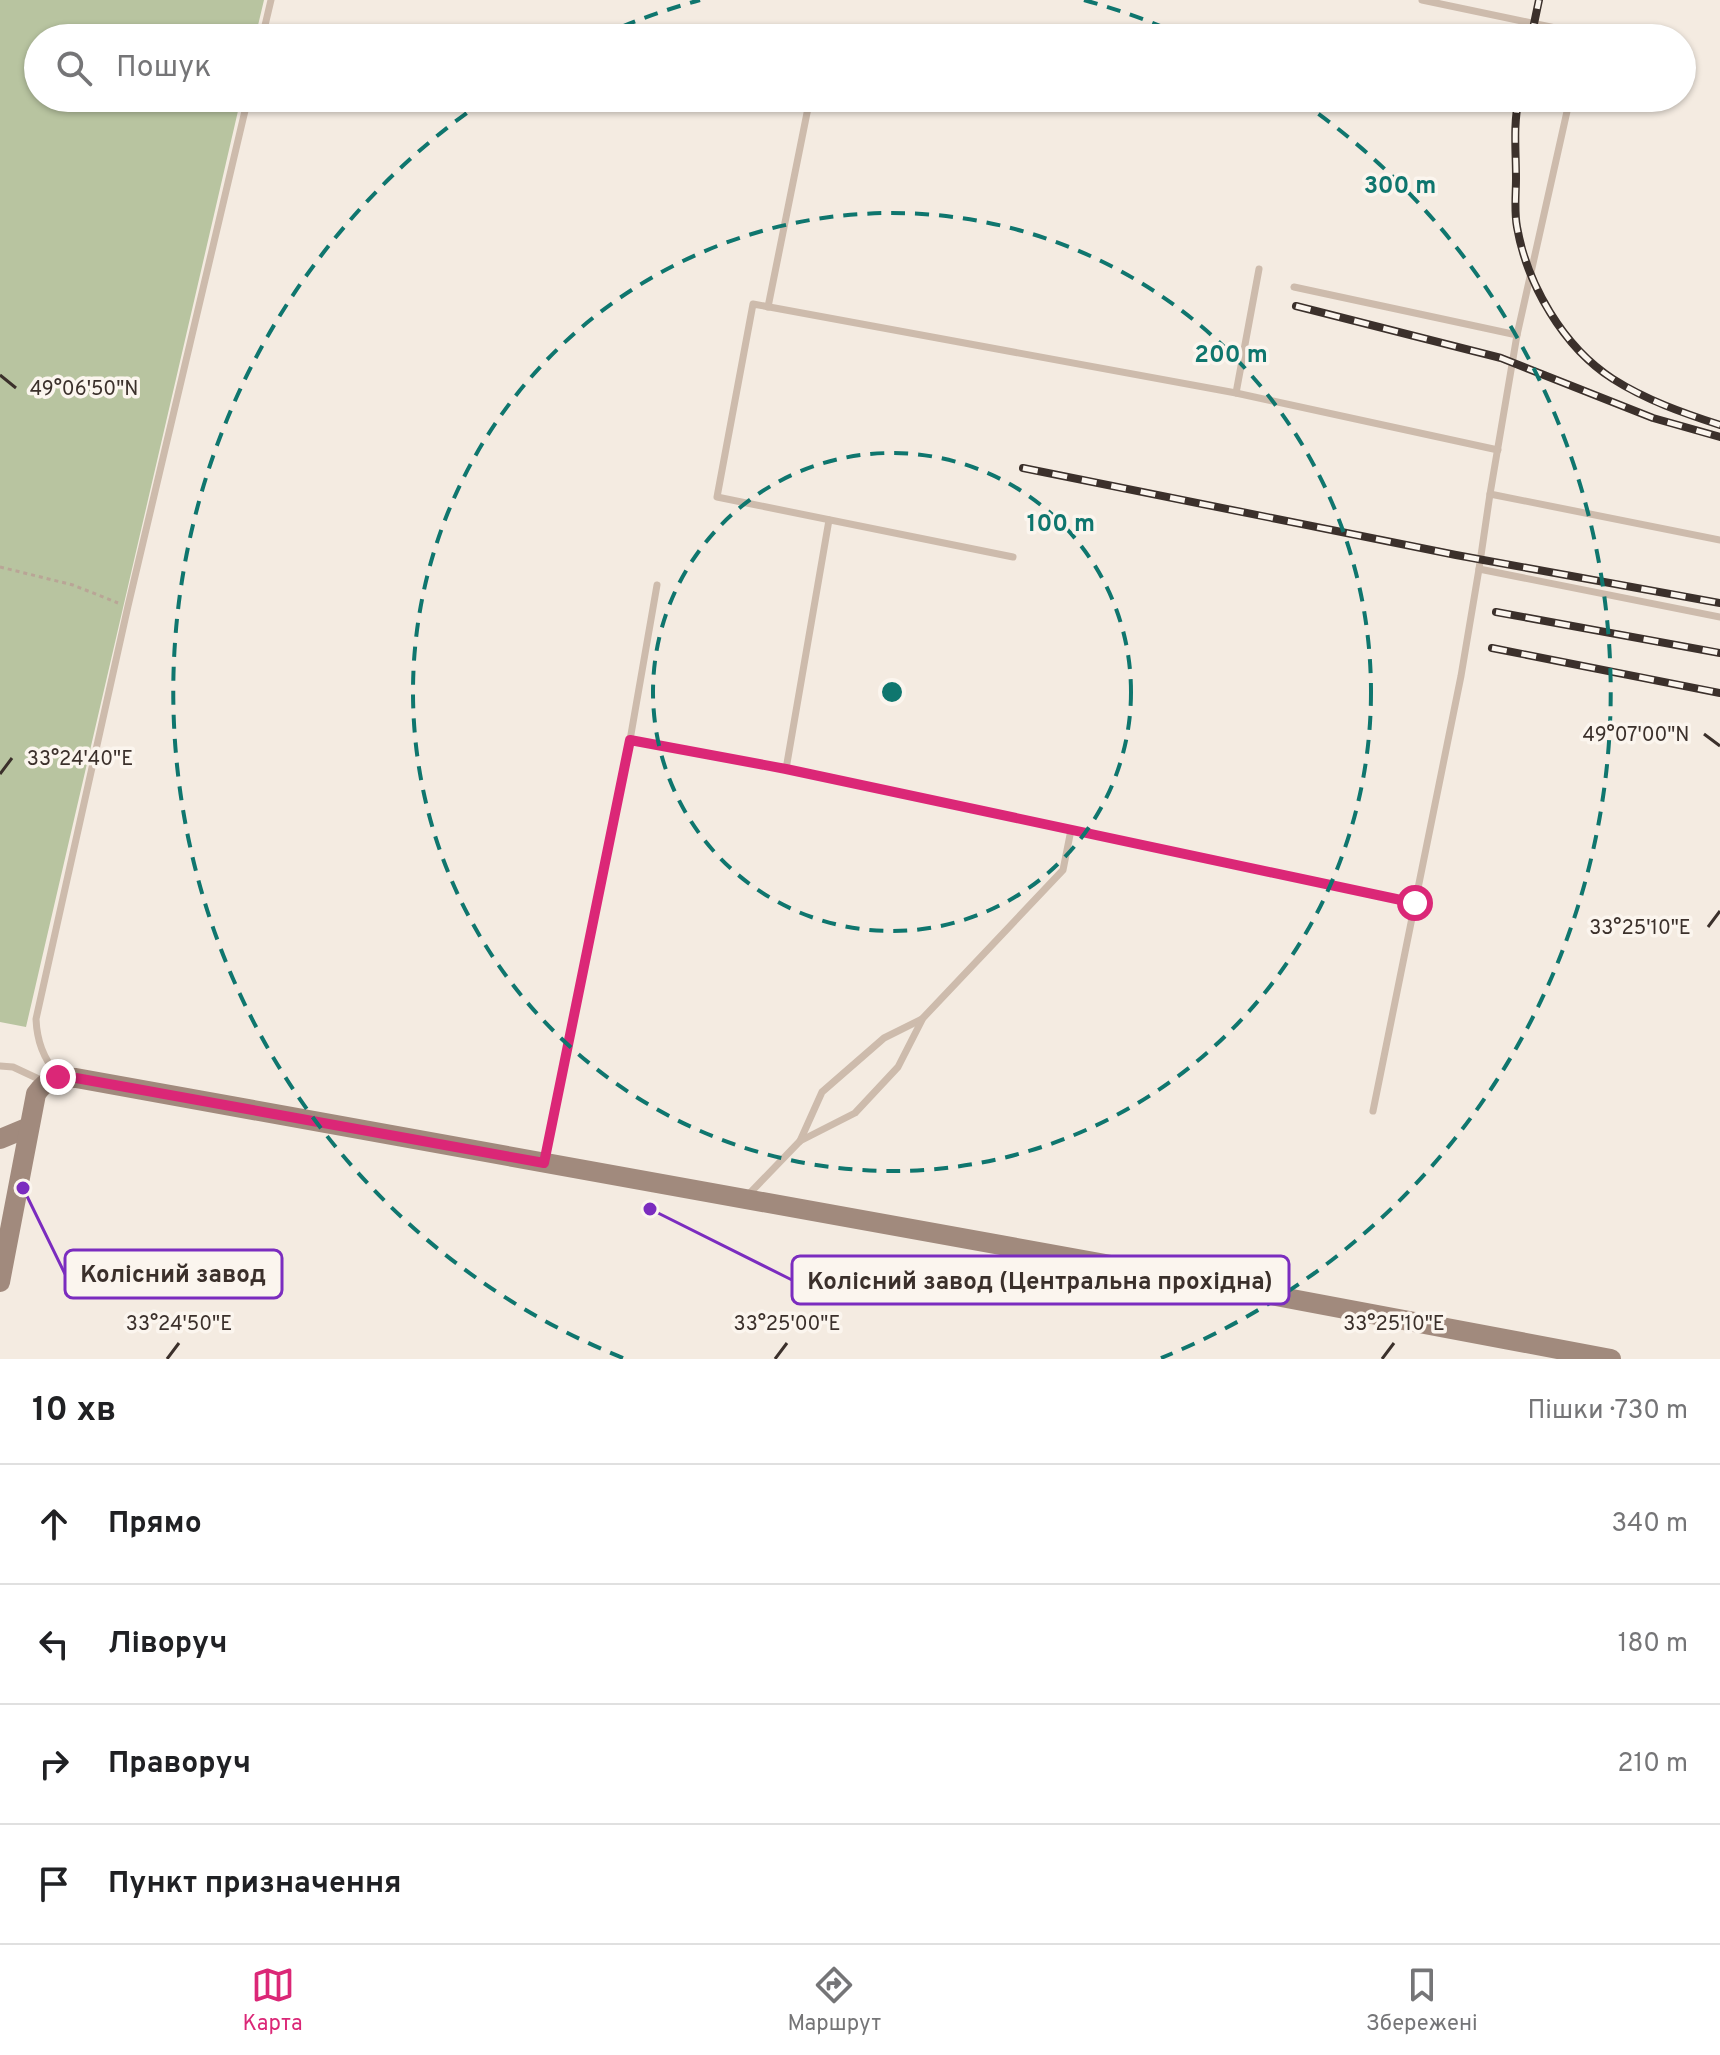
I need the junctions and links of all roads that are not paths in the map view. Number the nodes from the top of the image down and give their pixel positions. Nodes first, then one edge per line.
1 (271, 0) edge
2 (1422, 0) edge
3 (265, 24) edge
4 (1536, 24) edge
5 (245, 112) edge
6 (807, 112) edge
7 (1567, 112) edge
8 (1259, 269) dead end
9 (1294, 287) dead end
10 (768, 307) junction
11 (1517, 335) junction
12 (1236, 393) junction
13 (1498, 450) junction
14 (1490, 494) junction
15 (829, 520) junction
16 (1720, 540) edge
17 (1013, 557) dead end
18 (1479, 569) junction
19 (657, 585) dead end
20 (1720, 617) edge
21 (630, 740) junction
22 (786, 769) junction
23 (1071, 830) junction
24 (1415, 903) junction
25 (923, 1018) junction
26 (0, 1057) edge
27 (0, 1066) edge
28 (13, 1067) junction
29 (51, 1080) junction
30 (1373, 1111) dead end
31 (29, 1127) junction
32 (0, 1140) edge
33 (800, 1141) junction
34 (23, 1159) junction
35 (544, 1163) junction
36 (744, 1199) junction
37 (3, 1243) edge
38 (0, 1282) edge
39 (1611, 1359) edge

1 - 3 lane
2 - 4 lane
5 - 29 lane
6 - 10 lane
7 - 11 lane
8 - 12 lane
9 - 11 lane
10 - 12 lane
10 - 15 lane
11 - 13 lane
12 - 13 lane
13 - 14 lane
14 - 16 lane
14 - 18 lane
15 - 17 lane
15 - 22 lane
18 - 20 lane
18 - 24 lane
19 - 21 lane
21 - 22 lane
21 - 35 lane
22 - 23 lane
23 - 24 lane
23 - 25 lane
24 - 30 lane
25 - 33 lane
25 - 33 lane
26 - 28 lane
27 - 28 lane
28 - 29 lane
29 - 31 street
29 - 35 street
31 - 32 street
31 - 34 street
32 - 34 street
33 - 36 lane
34 - 37 street
35 - 36 street
36 - 39 street
37 - 38 street

